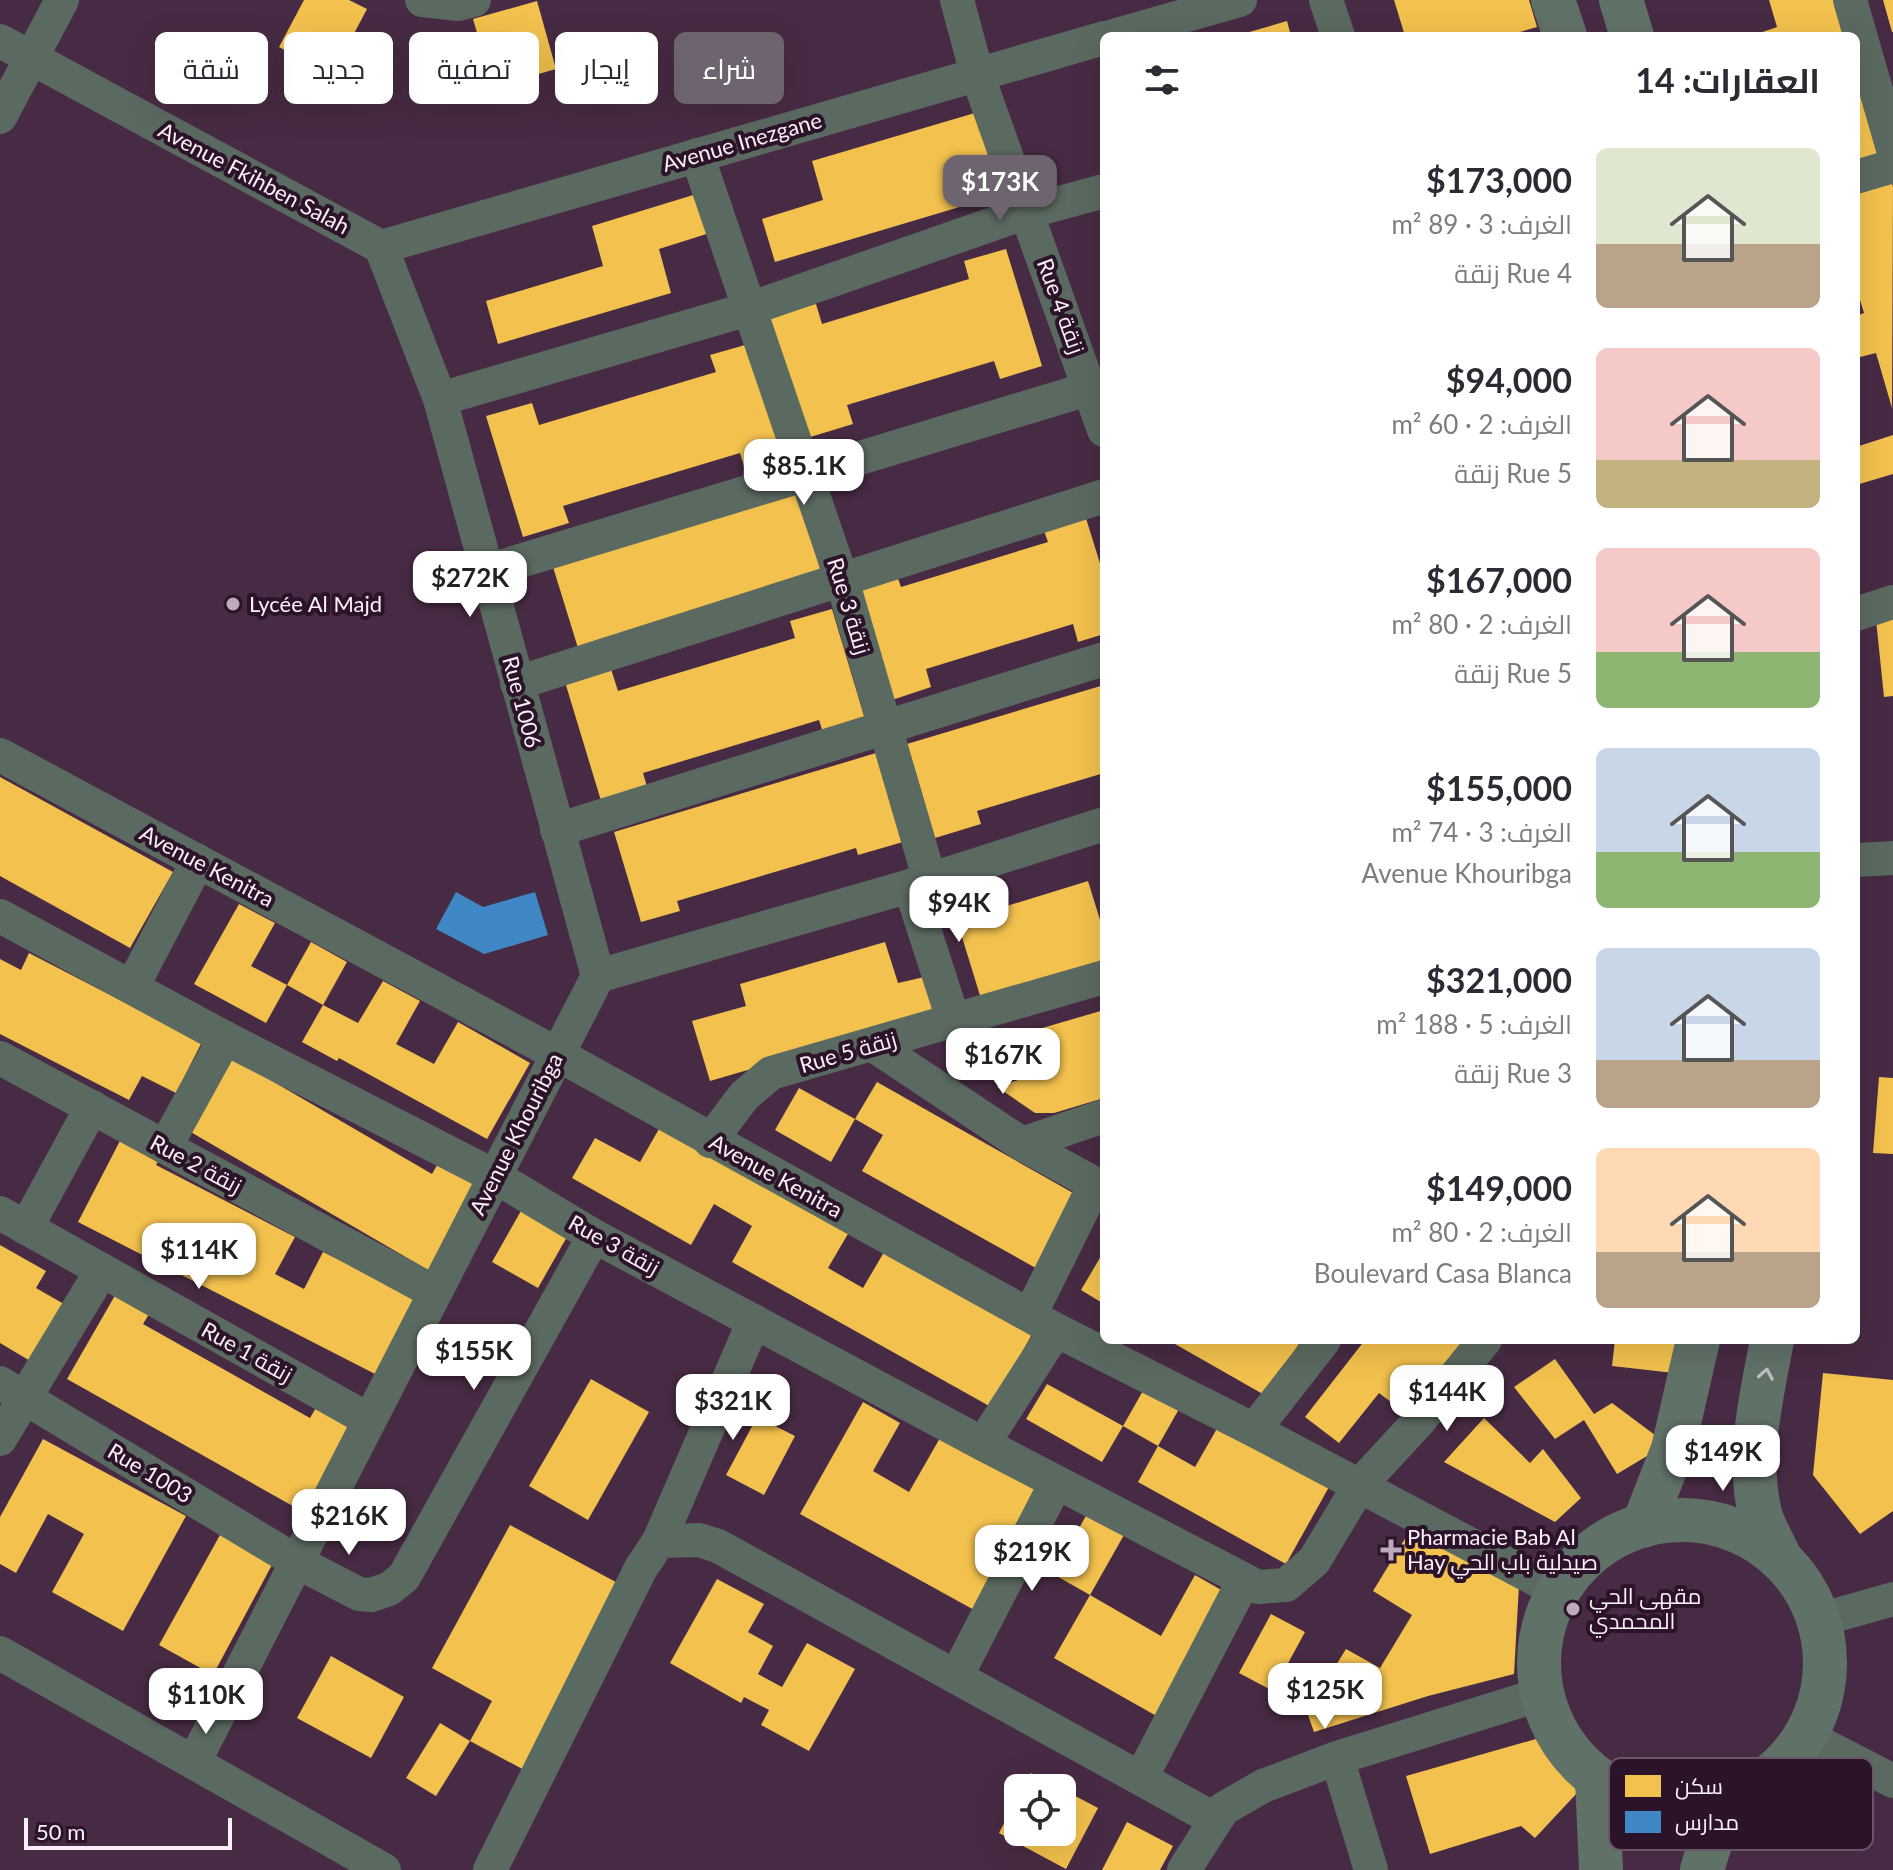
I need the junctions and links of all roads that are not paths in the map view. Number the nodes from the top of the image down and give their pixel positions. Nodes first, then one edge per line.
1 (62, 0) edge
2 (422, 0) edge
3 (474, 0) edge
4 (957, 0) edge
5 (1240, 0) edge
6 (1326, 0) edge
7 (1553, 0) edge
8 (1621, 0) edge
9 (1850, 0) edge
10 (1127, 32) edge
11 (1337, 32) edge
12 (1564, 32) edge
13 (1631, 32) edge
14 (1859, 32) edge
15 (1860, 35) edge
16 (1100, 39) edge
17 (0, 41) edge
18 (32, 58) junction
19 (977, 74) junction
20 (0, 117) edge
21 (1893, 149) edge
22 (697, 155) junction
23 (1893, 166) edge
24 (1860, 176) edge
25 (1100, 192) edge
26 (1027, 212) junction
27 (381, 247) junction
28 (752, 308) junction
29 (1098, 386) edge
30 (440, 399) junction
31 (807, 476) junction
32 (1100, 497) edge
33 (487, 571) junction
34 (842, 580) junction
35 (1893, 602) edge
36 (1860, 613) edge
37 (1100, 660) edge
38 (517, 683) junction
39 (886, 728) junction
40 (0, 755) edge
41 (1100, 825) edge
42 (557, 830) junction
43 (1893, 858) edge
44 (1860, 860) edge
45 (198, 861) junction
46 (919, 882) junction
47 (0, 916) edge
48 (598, 976) junction
49 (1100, 978) edge
50 (132, 987) junction
51 (953, 1019) junction
52 (225, 1038) junction
53 (875, 1046) junction
54 (557, 1054) junction
55 (0, 1058) edge
56 (92, 1107) junction
57 (1100, 1117) edge
58 (710, 1141) junction
59 (1022, 1144) junction
60 (165, 1147) junction
61 (494, 1176) junction
62 (1100, 1186) edge
63 (13, 1221) edge
64 (594, 1236) junction
65 (102, 1270) junction
66 (434, 1292) junction
67 (754, 1321) junction
68 (1043, 1322) junction
69 (1321, 1344) edge
70 (1482, 1344) edge
71 (1697, 1344) edge
72 (1771, 1344) edge
73 (12, 1390) edge
74 (369, 1420) junction
75 (1254, 1430) junction
76 (0, 1439) edge
77 (983, 1444) junction
78 (1056, 1483) junction
79 (1359, 1486) junction
80 (1643, 1526) junction
81 (659, 1541) junction
82 (1780, 1558) junction
83 (299, 1563) junction
84 (1236, 1578) junction
85 (1556, 1590) junction
86 (1893, 1599) edge
87 (1819, 1620) junction
88 (0, 1653) edge
89 (956, 1677) junction
90 (1542, 1694) junction
91 (1806, 1736) junction
92 (1337, 1758) junction
93 (1787, 1758) edge
94 (1849, 1758) edge
95 (194, 1762) junction
96 (1873, 1771) edge
97 (1141, 1778) junction
98 (1597, 1779) junction
99 (1893, 1781) edge
100 (1609, 1785) edge
101 (1214, 1819) junction
102 (1708, 1850) edge
103 (384, 1870) edge
104 (490, 1870) edge
105 (1184, 1870) edge
106 (1371, 1870) edge
107 (1601, 1870) edge
108 (1702, 1870) edge

1 - 18 street
2 - 3 street
4 - 19 street, Rue 4 زنقة
5 - 10 street
6 - 11 street
7 - 12 main road
8 - 13 main road
9 - 14 street
15 - 21 street
16 - 19 street, Avenue Inezgane
17 - 18 street, Avenue Fkihben Salah
18 - 20 street
18 - 27 street, Avenue Fkihben Salah
19 - 22 street, Avenue Inezgane
19 - 26 street, Rue 4 زنقة
22 - 27 street, Avenue Inezgane
22 - 28 street, Rue 3 زنقة
23 - 24 street
25 - 26 street
26 - 28 street
26 - 29 street, Rue 4 زنقة
27 - 30 street, Rue 1006
28 - 30 street
28 - 31 street, Rue 3 زنقة
29 - 31 street
30 - 33 street, Rue 1006
31 - 33 street
31 - 34 street, Rue 3 زنقة
32 - 34 street
33 - 38 street, Rue 1006
34 - 38 street
34 - 39 street, Rue 3 زنقة
35 - 36 street
37 - 39 street
38 - 42 street, Rue 1006
39 - 42 street
39 - 46 street, Rue 3 زنقة
40 - 45 street, Avenue Kenitra
41 - 46 street
42 - 48 street, Rue 1006
43 - 44 street
45 - 50 street
45 - 54 street, Avenue Kenitra
46 - 48 street
46 - 51 street, Rue 3 زنقة
47 - 50 street, Rue 3 زنقة
48 - 54 street, Avenue Khouribga
49 - 51 street, Rue 5 زنقة
50 - 52 street, Rue 3 زنقة
51 - 53 street, Rue 5 زنقة
52 - 60 street
52 - 61 street, Rue 3 زنقة
53 - 58 street, Rue 5 زنقة
53 - 59 street
54 - 58 street, Avenue Kenitra
54 - 61 street, Avenue Khouribga
55 - 56 street, Rue 2 زنقة
56 - 60 street, Rue 2 زنقة
56 - 63 street
57 - 59 street
58 - 68 street, Avenue Kenitra
59 - 62 street
60 - 66 street, Rue 2 زنقة
61 - 64 street, Rue 3 زنقة
61 - 66 street, Avenue Khouribga
62 - 68 street
63 - 65 street, Rue 1 زنقة
64 - 67 street, Rue 3 زنقة
64 - 83 street, Rue 1003
65 - 73 street
65 - 74 street, Rue 1 زنقة
66 - 74 street, Avenue Khouribga
67 - 77 street, Rue 3 زنقة
67 - 81 street
68 - 75 street, Avenue Kenitra
68 - 77 street
69 - 75 street
70 - 79 street
71 - 80 main road
82 -> 72 main road
73 - 76 street
73 - 83 street, Rue 1003
74 - 83 street, Avenue Khouribga
75 - 79 street, Avenue Kenitra
77 - 78 street, Rue 3 زنقة
78 - 84 street, Rue 3 زنقة
78 - 89 street
79 - 84 street
79 - 85 street, Avenue Kenitra
80 - 82 main road
80 - 85 main road
81 - 89 street
81 - 104 street
82 - 87 main road
83 - 95 street, Avenue Khouribga
84 - 97 street
85 - 90 main road
86 - 87 street
87 - 91 main road
88 - 95 street
89 - 97 street
90 - 92 street
90 - 98 main road
91 - 93 main road
91 - 94 street
92 - 101 street
92 - 106 street
95 - 103 street
96 - 99 street
97 - 101 street
98 - 100 main road
98 - 107 main road
101 - 105 street
102 - 108 main road

